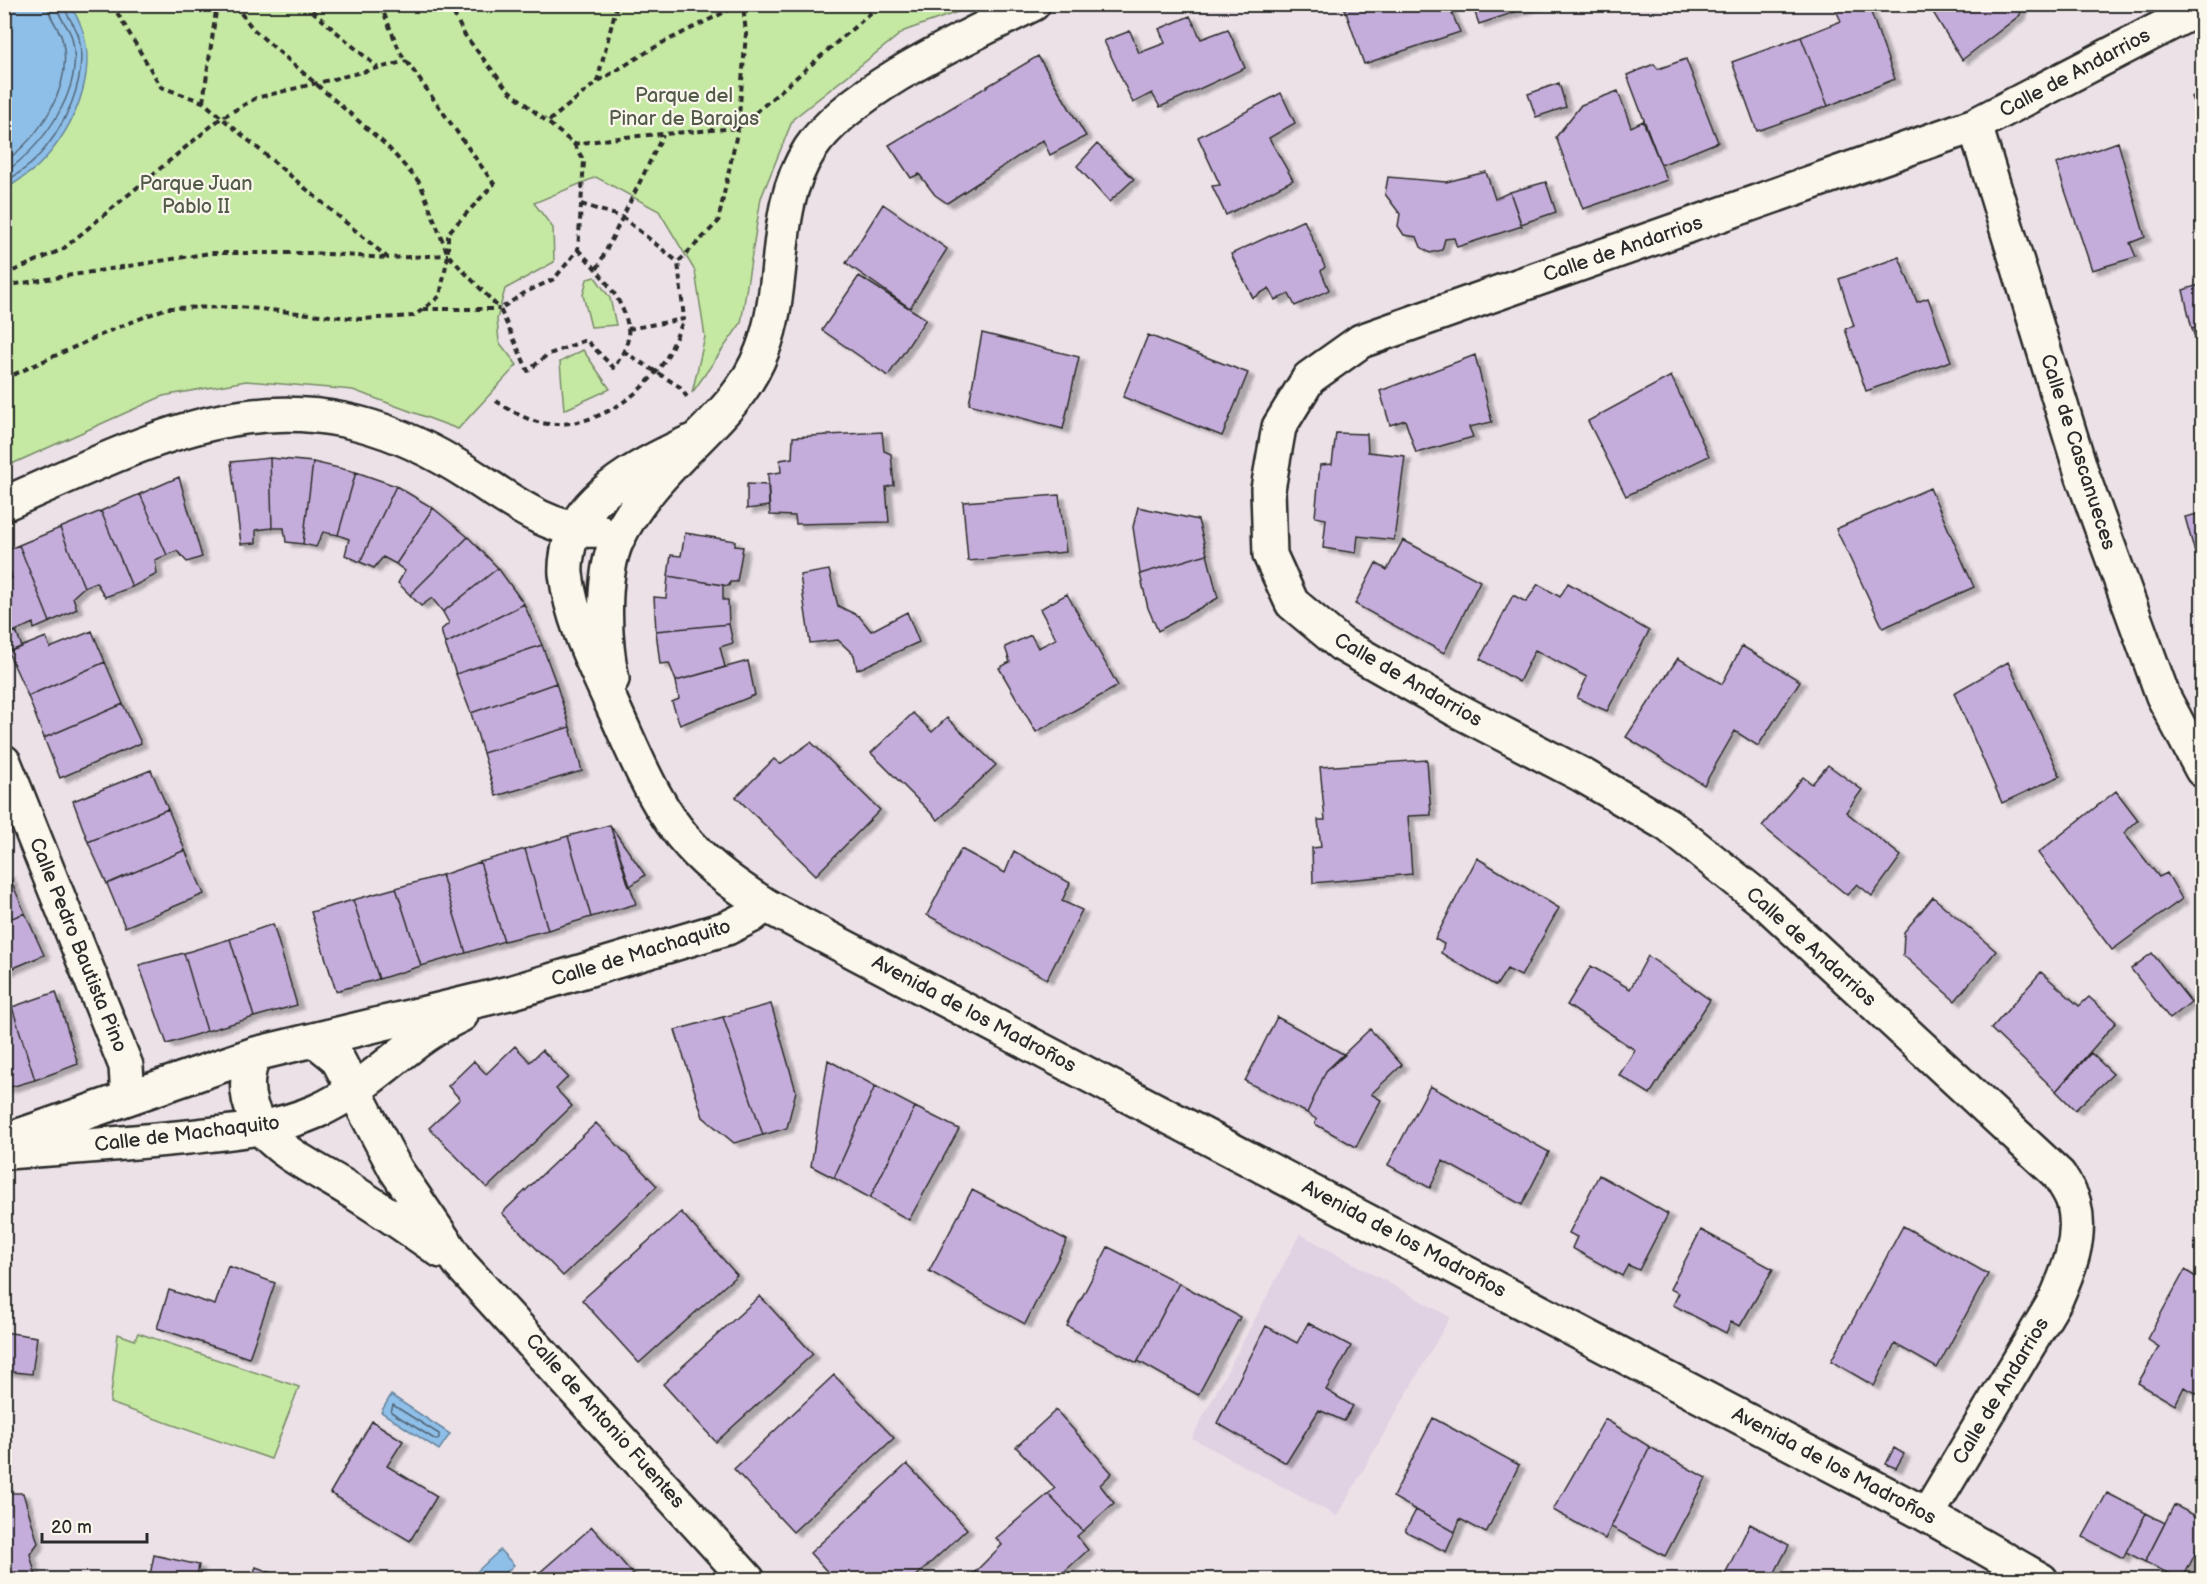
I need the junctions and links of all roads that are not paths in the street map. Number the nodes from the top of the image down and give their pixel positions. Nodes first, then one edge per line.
1 (1033, 4) edge
2 (2202, 7) edge
3 (1976, 125) junction
4 (706, 431) junction
5 (4, 504) edge
6 (628, 523) junction
7 (574, 530) junction
8 (625, 734) junction
9 (4, 762) edge
10 (2202, 770) edge
11 (765, 905) junction
12 (513, 992) junction
13 (316, 1041) junction
14 (255, 1054) junction
15 (355, 1090) junction
16 (128, 1098) junction
17 (262, 1129) junction
18 (4, 1141) edge
19 (4, 1153) edge
20 (460, 1264) junction
21 (1927, 1515) junction
22 (748, 1580) edge
23 (2041, 1580) edge

1 - 4 street
2 - 3 street, Calle de Andarrios
3 - 10 street, Calle de Cascanueces
3 - 21 street, Calle de Andarrios
4 - 6 street
4 - 7 street
5 - 7 street
6 - 7 street
6 - 8 street
7 - 8 street
8 - 11 street, Avenida de los Madroños
9 - 16 street, Calle Pedro Bautista Pino
11 - 12 street, Calle de Machaquito
11 - 21 street, Avenida de los Madroños
12 - 13 street, Calle de Machaquito
12 - 15 street, Calle de Machaquito
13 - 14 street, Calle de Machaquito
13 - 15 street, Calle de Antonio Fuentes
14 - 16 street, Calle de Machaquito
14 - 17 street, Calle de Antonio Fuentes
15 - 17 street, Calle de Machaquito
15 - 20 street, Calle de Antonio Fuentes
16 - 18 street, Calle de Machaquito
17 - 19 street, Calle de Machaquito
17 - 20 street, Calle de Antonio Fuentes
20 - 22 street, Calle de Antonio Fuentes
21 - 23 street, Avenida de los Madroños

